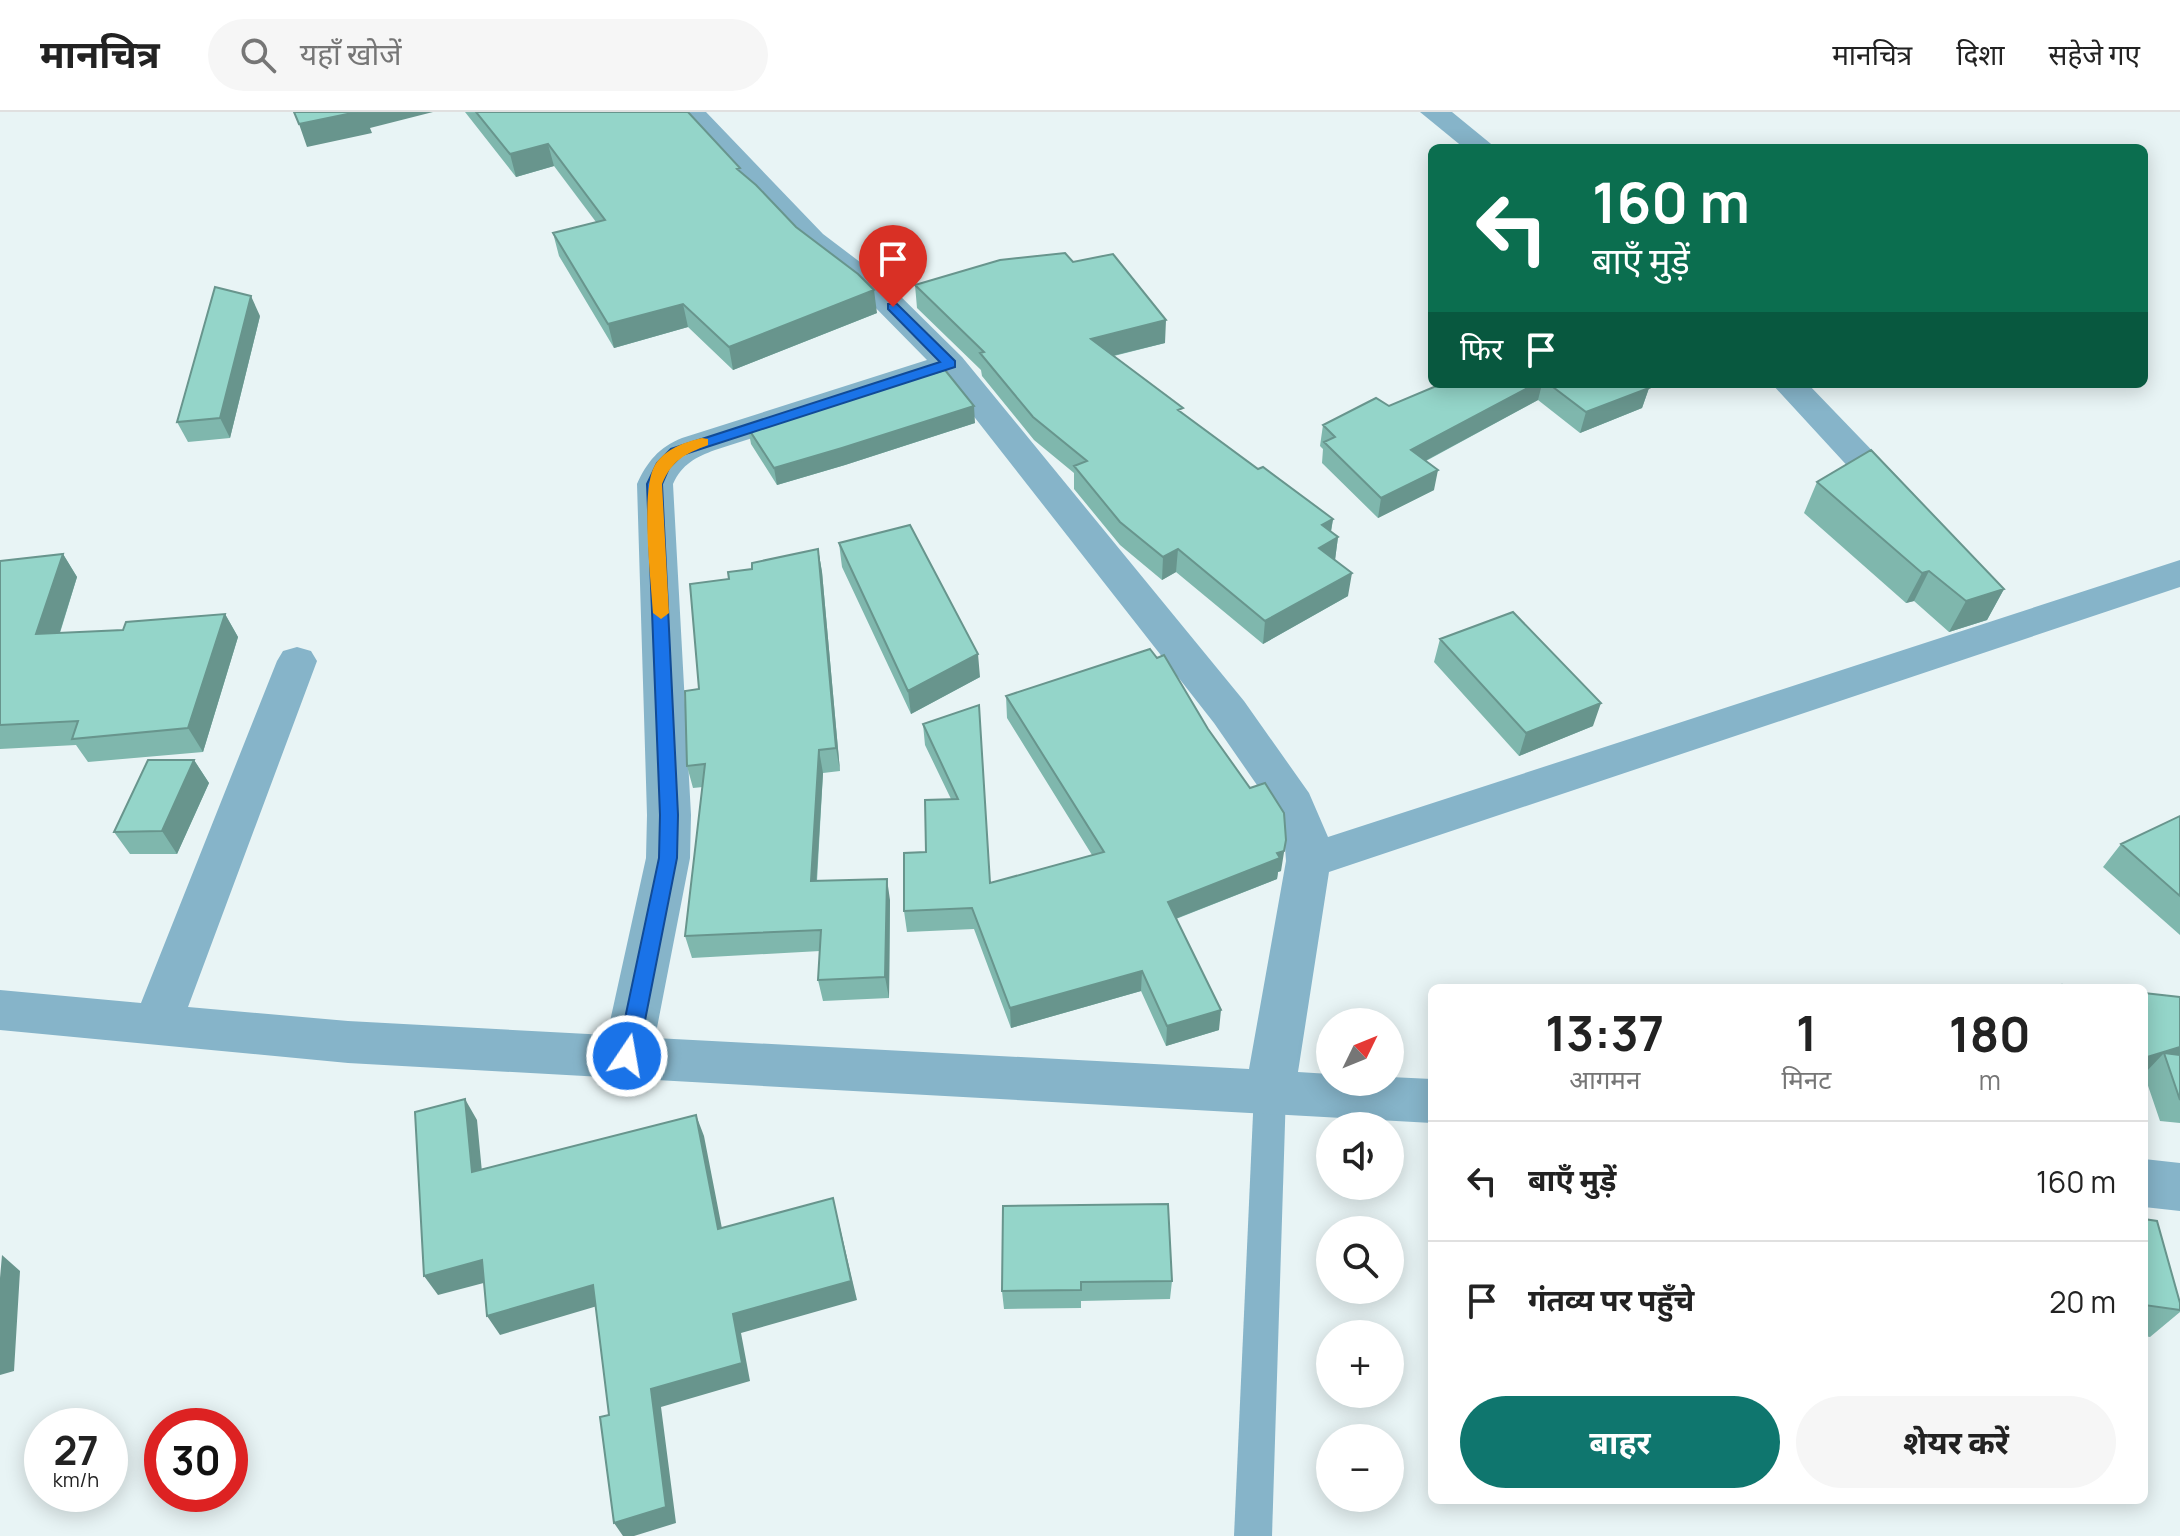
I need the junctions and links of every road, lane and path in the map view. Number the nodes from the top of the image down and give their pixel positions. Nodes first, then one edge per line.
1 (690, 112) edge
2 (1434, 112) edge
3 (1477, 144) edge
4 (950, 364) junction
5 (1793, 388) edge
6 (1921, 522) edge
7 (2180, 573) edge
8 (297, 661) dead end
9 (1308, 861) junction
10 (0, 1010) edge
11 (157, 1024) junction
12 (627, 1056) junction
13 (1270, 1092) junction
14 (1428, 1101) edge
15 (2148, 1183) edge
16 (2180, 1187) edge
17 (1253, 1536) edge

1 - 4 street
2 - 3 street
4 - 9 street
4 - 12 street
5 - 6 street
7 - 9 street
8 - 11 street
9 - 13 street
10 - 11 street
11 - 12 street
12 - 13 street
13 - 14 street
13 - 17 lane
15 - 16 street

